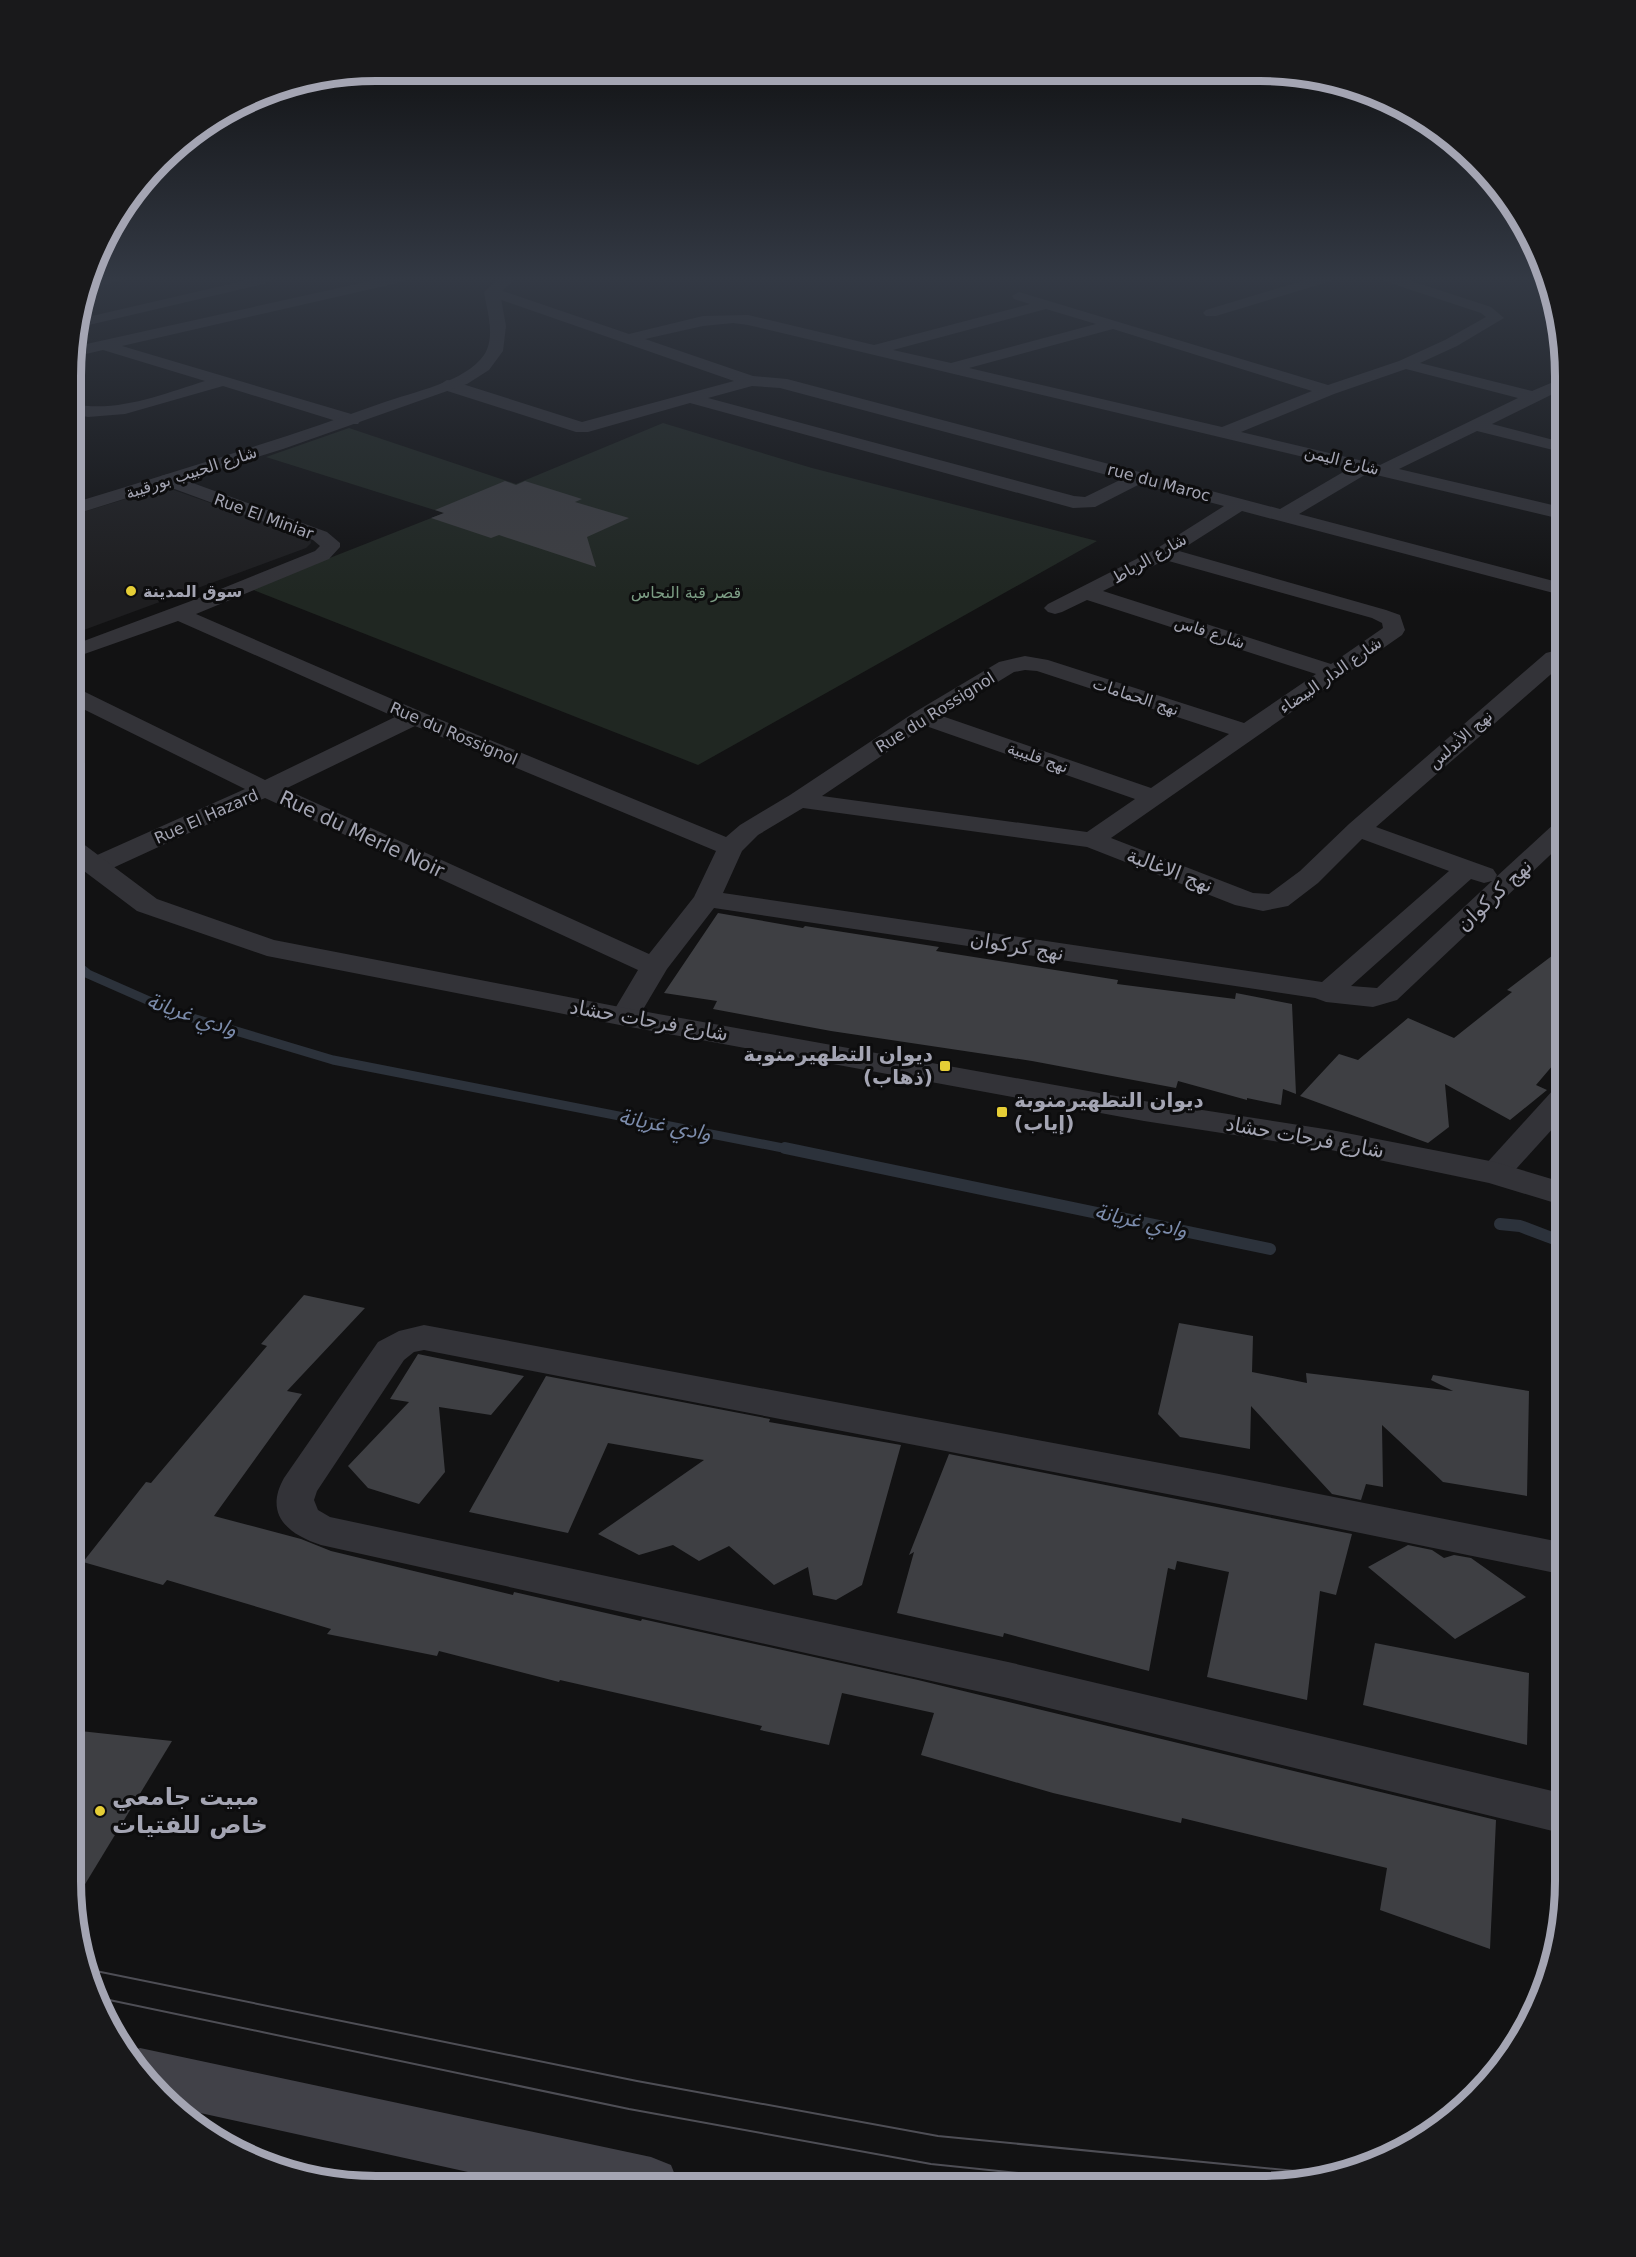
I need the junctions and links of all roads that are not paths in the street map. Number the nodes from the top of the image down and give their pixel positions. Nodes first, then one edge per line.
1 (215, 383) edge
2 (225, 383) edge
3 (450, 383) edge
4 (743, 383) edge
5 (775, 383) edge
6 (1018, 383) edge
7 (1306, 383) edge
8 (1348, 383) edge
9 (1481, 383) edge
10 (447, 385) junction
11 (1555, 387) edge
12 (1328, 390) junction
13 (1534, 397) junction
14 (689, 398) junction
15 (81, 411) edge
16 (352, 420) junction
17 (929, 421) junction
18 (1474, 425) junction
19 (1226, 432) junction
20 (1555, 445) edge
21 (867, 447) junction
22 (1375, 468) junction
23 (1139, 477) junction
24 (168, 480) junction
25 (1241, 503) junction
26 (81, 507) edge
27 (1555, 512) edge
28 (1283, 515) junction
29 (1163, 553) junction
30 (1555, 587) edge
31 (1087, 593) junction
32 (1055, 608) dead end
33 (179, 614) junction
34 (81, 648) edge
35 (1555, 658) edge
36 (1025, 663) joint
37 (1334, 672) junction
38 (81, 699) edge
39 (414, 717) junction
40 (923, 717) junction
41 (1247, 732) junction
42 (265, 789) junction
43 (1153, 797) junction
44 (799, 800) junction
45 (1359, 829) junction
46 (1555, 837) edge
47 (1092, 840) junction
48 (730, 848) junction
49 (84, 858) edge
50 (1467, 869) junction
51 (1507, 883) junction
52 (707, 899) junction
53 (654, 967) junction
54 (1326, 993) junction
55 (625, 1017) junction
56 (1555, 1107) edge
57 (1494, 1173) junction
58 (1555, 1192) edge
59 (1555, 1558) edge
60 (1555, 1812) edge
61 (155, 2077) edge
62 (610, 2176) edge

1 - 15 street
2 - 16 street
3 - 10 street, شارع الحبيب بورقيبة
4 - 14 street
5 - 17 street, rue du Maroc
6 - 19 street, شارع اليمن
7 - 12 street
8 - 12 street
9 - 13 street
10 - 14 street
10 - 16 street, شارع الحبيب بورقيبة
11 - 13 street
12 - 19 street
13 - 18 street
14 - 21 street
16 - 24 street, شارع الحبيب بورقيبة
17 - 21 street
17 - 23 street, rue du Maroc
18 - 20 street
18 - 22 street
19 - 22 street, شارع اليمن
21 - 23 street
22 - 27 street, شارع اليمن
22 - 28 street
23 - 25 street, rue du Maroc
24 - 26 street, شارع الحبيب بورقيبة
24 - 33 street, Rue El Miniar
25 - 28 street, rue du Maroc
25 - 29 street, شارع الرباط
28 - 30 street, rue du Maroc
29 - 31 street, شارع الرباط
29 - 37 street, شارع الدار البيضاء
31 - 32 street, شارع الرباط
31 - 37 street, شارع فاس
33 - 34 street, Rue El Miniar
33 - 39 street, Rue du Rossignol
35 - 45 street, نهج الأندلس
36 - 40 street, Rue du Rossignol
36 - 41 street, نهج الحمامات
37 - 41 street, شارع الدار البيضاء
38 - 42 street, Rue du Merle Noir
39 - 42 street, Rue El Hazard
39 - 48 street, Rue du Rossignol
40 - 43 street, نهج قليبية
40 - 44 street, Rue du Rossignol
41 - 43 street, شارع الدار البيضاء
42 - 49 street, Rue El Hazard
42 - 53 street, Rue du Merle Noir
43 - 47 street, شارع الدار البيضاء
44 - 47 street, نهج الاغالبة
44 - 48 street, Rue du Rossignol
45 - 47 street, نهج الاغالبة
45 - 50 street
46 - 51 street, نهج كركوان
48 - 52 street, Rue du Rossignol
49 - 55 street, شارع فرحات حشاد
50 - 51 street
50 - 54 street, نهج كركوان
51 - 54 street, نهج كركوان
52 - 53 street, Rue du Rossignol
52 - 54 street, نهج كركوان
53 - 55 street, Rue du Rossignol
55 - 57 street, شارع فرحات حشاد
56 - 57 street
57 - 58 street, شارع فرحات حشاد
59 - 60 street
61 - 62 main road

